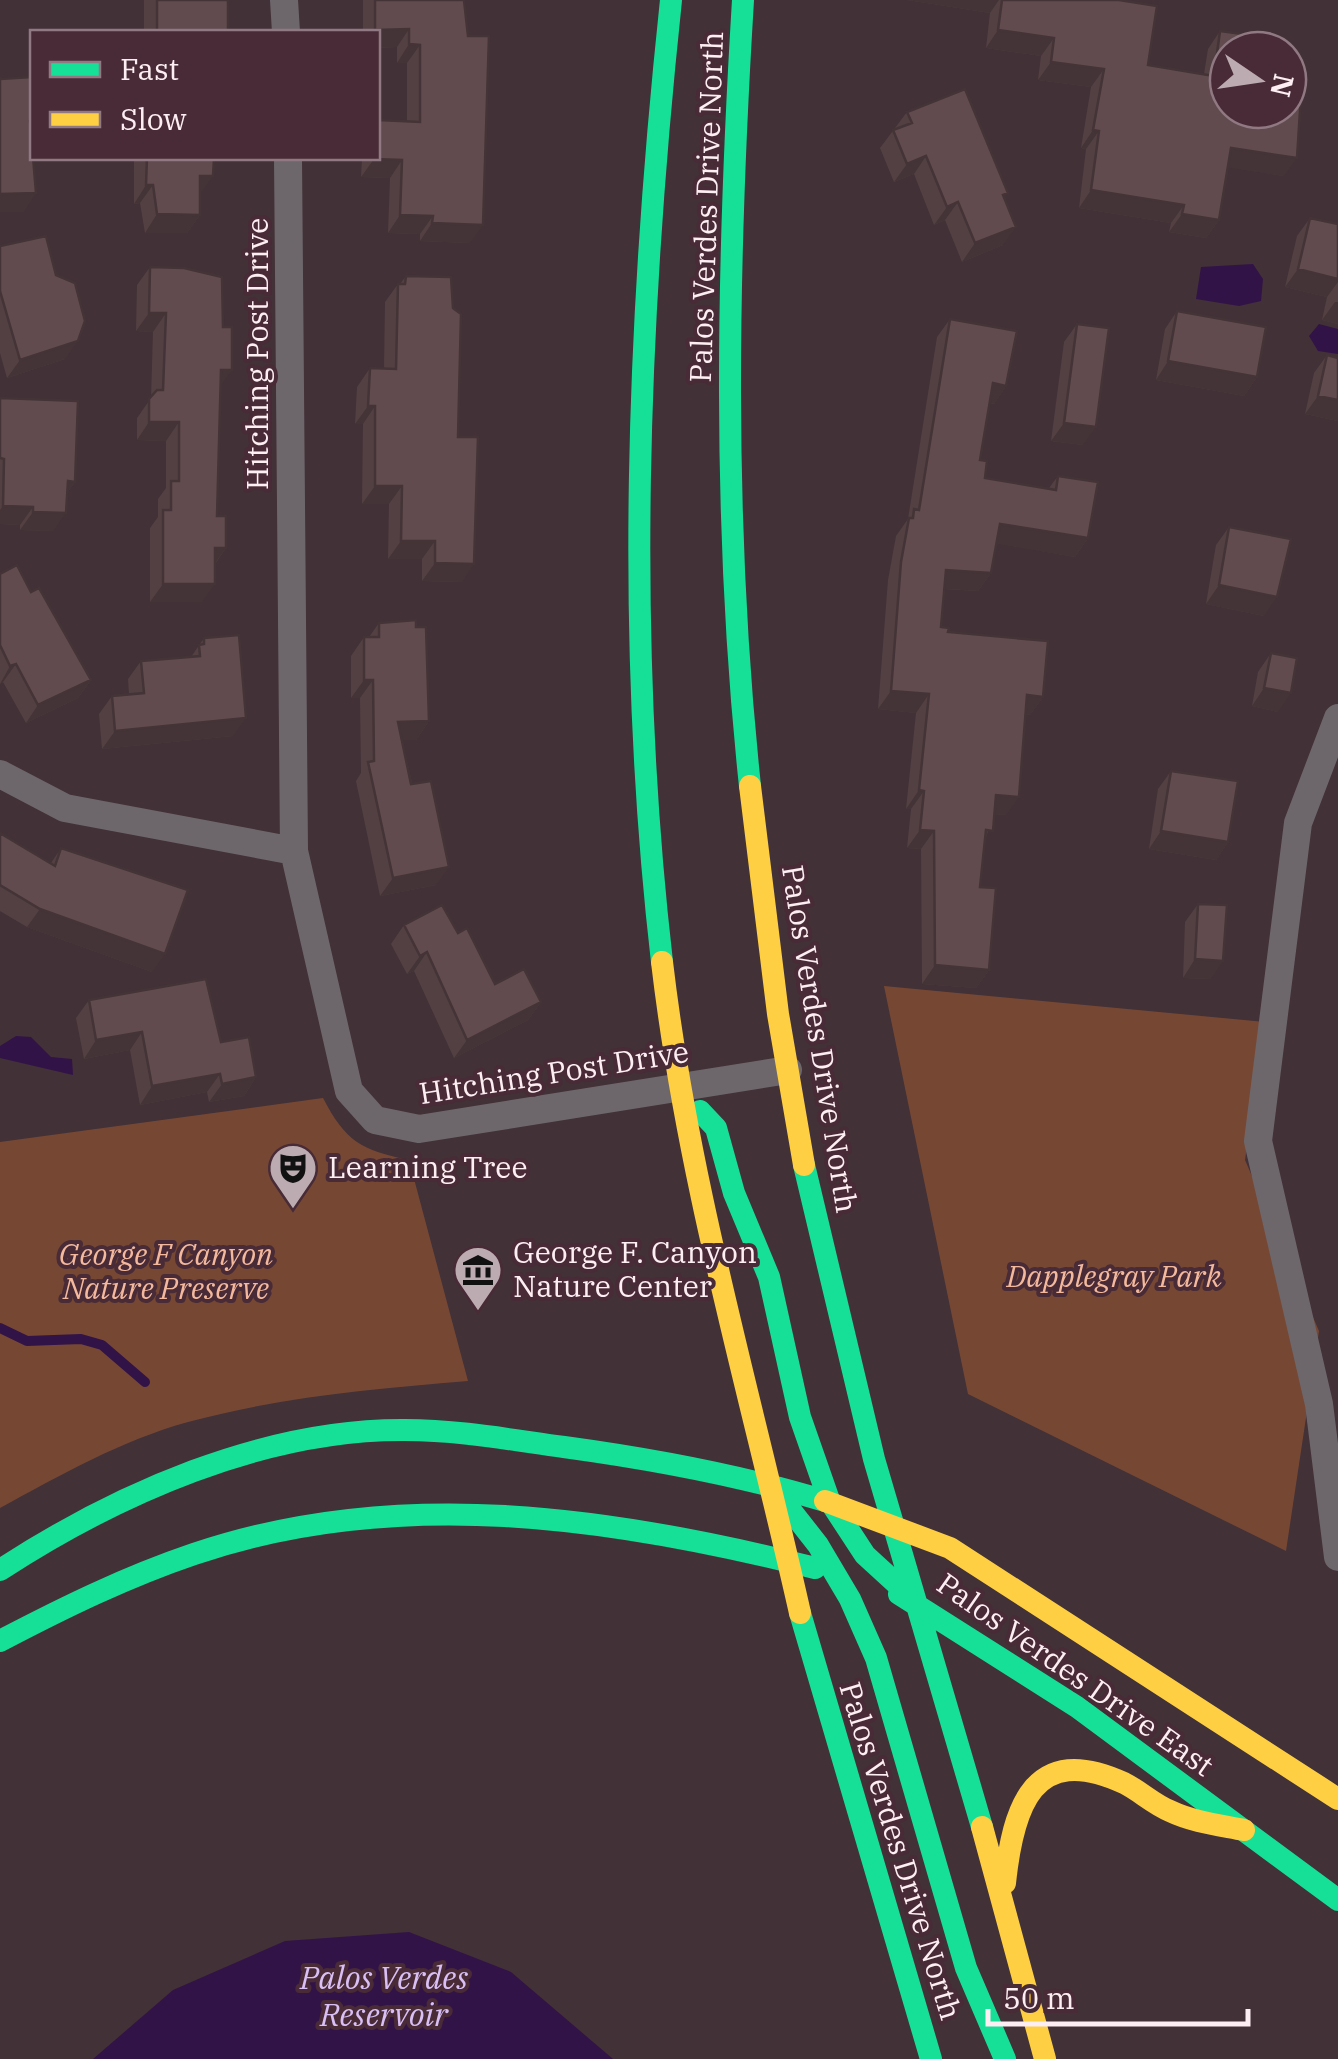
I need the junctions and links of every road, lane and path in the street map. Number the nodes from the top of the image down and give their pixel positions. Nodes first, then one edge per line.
1 (284, 0) edge
2 (671, 0) edge
3 (743, 0) edge
4 (286, 30) edge
5 (288, 160) edge
6 (1338, 718) edge
7 (0, 774) edge
8 (294, 851) junction
9 (788, 1070) junction
10 (679, 1087) junction
11 (770, 1485) junction
12 (829, 1500) junction
13 (891, 1520) junction
14 (1338, 1556) edge
15 (790, 1561) junction
16 (0, 1570) edge
17 (841, 1576) junction
18 (912, 1598) junction
19 (0, 1641) edge
20 (1338, 1799) edge
21 (1244, 1830) junction
22 (1338, 1900) edge
23 (1004, 1910) junction
24 (930, 2059) edge
25 (1005, 2059) edge
26 (1045, 2059) edge

1 - 4 street
2 - 10 main road, Palos Verdes Drive North
3 - 9 main road, Palos Verdes Drive North
5 - 8 street, Hitching Post Drive
6 - 14 street
7 - 8 street
8 - 10 street, Hitching Post Drive
9 - 10 street, Hitching Post Drive
9 - 13 main road, Palos Verdes Drive North
10 - 11 main road, Palos Verdes Drive North
10 - 12 main road
11 - 12 main road, Palos Verdes Drive East
11 - 15 main road, Palos Verdes Drive North
11 - 16 main road, Palos Verdes Drive East
11 - 17 main road
12 - 13 main road, Palos Verdes Drive East
12 - 18 main road
13 - 18 main road, Palos Verdes Drive North
13 - 20 main road, Palos Verdes Drive East
15 - 17 main road, Palos Verdes Drive East
15 - 19 main road, Palos Verdes Drive East
15 - 24 main road, Palos Verdes Drive North
17 - 18 main road, Palos Verdes Drive East
17 - 25 main road
18 - 21 main road, Palos Verdes Drive East
18 - 23 main road, Palos Verdes Drive North
21 - 22 main road, Palos Verdes Drive East
21 - 23 main road
23 - 26 main road, Palos Verdes Drive North

